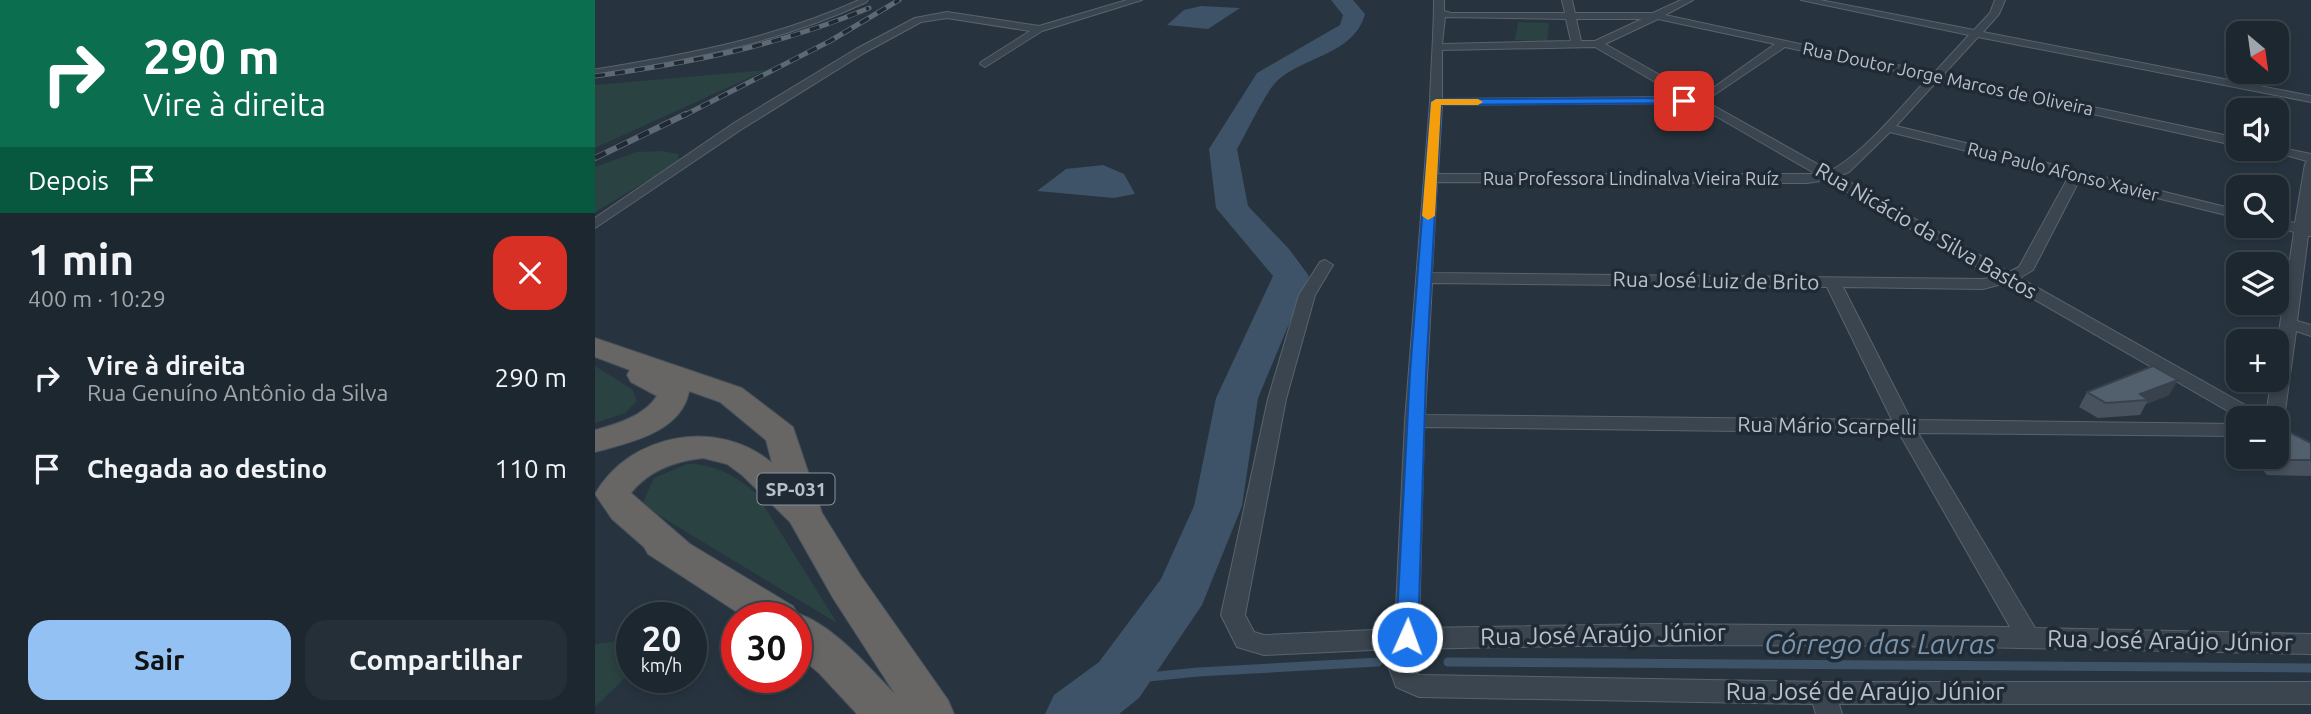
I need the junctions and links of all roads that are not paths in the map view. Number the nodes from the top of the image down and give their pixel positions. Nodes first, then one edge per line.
1 (865, 0) edge
2 (1137, 0) edge
3 (1439, 0) edge
4 (1567, 0) edge
5 (1688, 0) edge
6 (1806, 0) edge
7 (2000, 0) edge
8 (1445, 15) junction
9 (1658, 16) junction
10 (1571, 17) junction
11 (1039, 29) junction
12 (1976, 33) junction
13 (1784, 43) junction
14 (1597, 44) junction
15 (1577, 45) junction
16 (1439, 47) junction
17 (985, 64) dead end
18 (595, 72) edge
19 (1935, 76) junction
20 (2311, 99) edge
21 (1697, 100) junction
22 (1436, 102) junction
23 (1888, 128) junction
24 (2226, 139) edge
25 (2289, 153) edge
26 (2311, 158) edge
27 (2311, 164) edge
28 (2076, 175) junction
29 (1830, 176) junction
30 (1431, 178) junction
31 (2226, 211) edge
32 (595, 224) edge
33 (2289, 226) edge
34 (2306, 231) edge
35 (1325, 265) dead end
36 (1423, 278) junction
37 (2008, 278) junction
38 (1833, 283) junction
39 (2290, 324) junction
40 (2311, 331) edge
41 (595, 348) edge
42 (2233, 406) edge
43 (2277, 406) edge
44 (1415, 421) junction
45 (1905, 427) junction
46 (2226, 430) edge
47 (595, 441) edge
48 (595, 504) edge
49 (804, 514) junction
50 (677, 554) junction
51 (754, 602) edge
52 (1407, 637) junction
53 (2028, 637) junction
54 (812, 642) edge
55 (2311, 644) edge
56 (2311, 693) edge
57 (1826, 704) edge
58 (885, 714) edge
59 (932, 714) edge

1 - 18 lane
2 - 11 street
3 - 8 street
4 - 10 street
5 - 9 street
6 - 12 street
7 - 12 street
8 - 10 street
8 - 16 street
9 - 10 street
9 - 13 street, Rua Doutor Jorge Marcos de Oliveira
9 - 14 street
10 - 15 street
11 - 17 street
11 - 32 street
12 - 19 street
12 - 20 street
13 - 19 street, Rua Doutor Jorge Marcos de Oliveira
13 - 21 street
14 - 15 street
14 - 21 street, Rua Nicácio da Silva Bastos
15 - 16 street
16 - 22 street
19 - 23 street
19 - 24 street, Rua Doutor Jorge Marcos de Oliveira
21 - 22 street
21 - 29 street, Rua Nicácio da Silva Bastos
22 - 30 street
23 - 28 street, Rua Paulo Afonso Xavier
23 - 29 street
25 - 26 street
27 - 34 street
28 - 31 street, Rua Paulo Afonso Xavier
28 - 37 street
29 - 30 street, Rua Professora Lindinalva Vieira Ruíz
29 - 37 street, Rua Nicácio da Silva Bastos
30 - 36 street
33 - 34 street
34 - 39 street
35 - 52 street, Rua José Araújo Júnior
36 - 38 street, Rua José Luiz de Brito
36 - 44 street
37 - 38 street, Rua José Luiz de Brito
37 - 42 street, Rua Nicácio da Silva Bastos
38 - 45 street
39 - 40 street
39 - 43 street
41 - 47 highway
41 - 49 highway, SP-031
44 - 45 street, Rua Mário Scarpelli
44 - 52 street
45 - 46 street, Rua Mário Scarpelli
45 - 53 street
48 - 50 highway
49 - 50 highway
49 - 59 highway, SP-031
50 - 51 highway
52 - 53 street, Rua José Araújo Júnior
52 - 57 street, Rua José de Araújo Júnior
53 - 55 street, Rua José Araújo Júnior
54 - 58 highway
56 - 57 street, Rua José de Araújo Júnior

